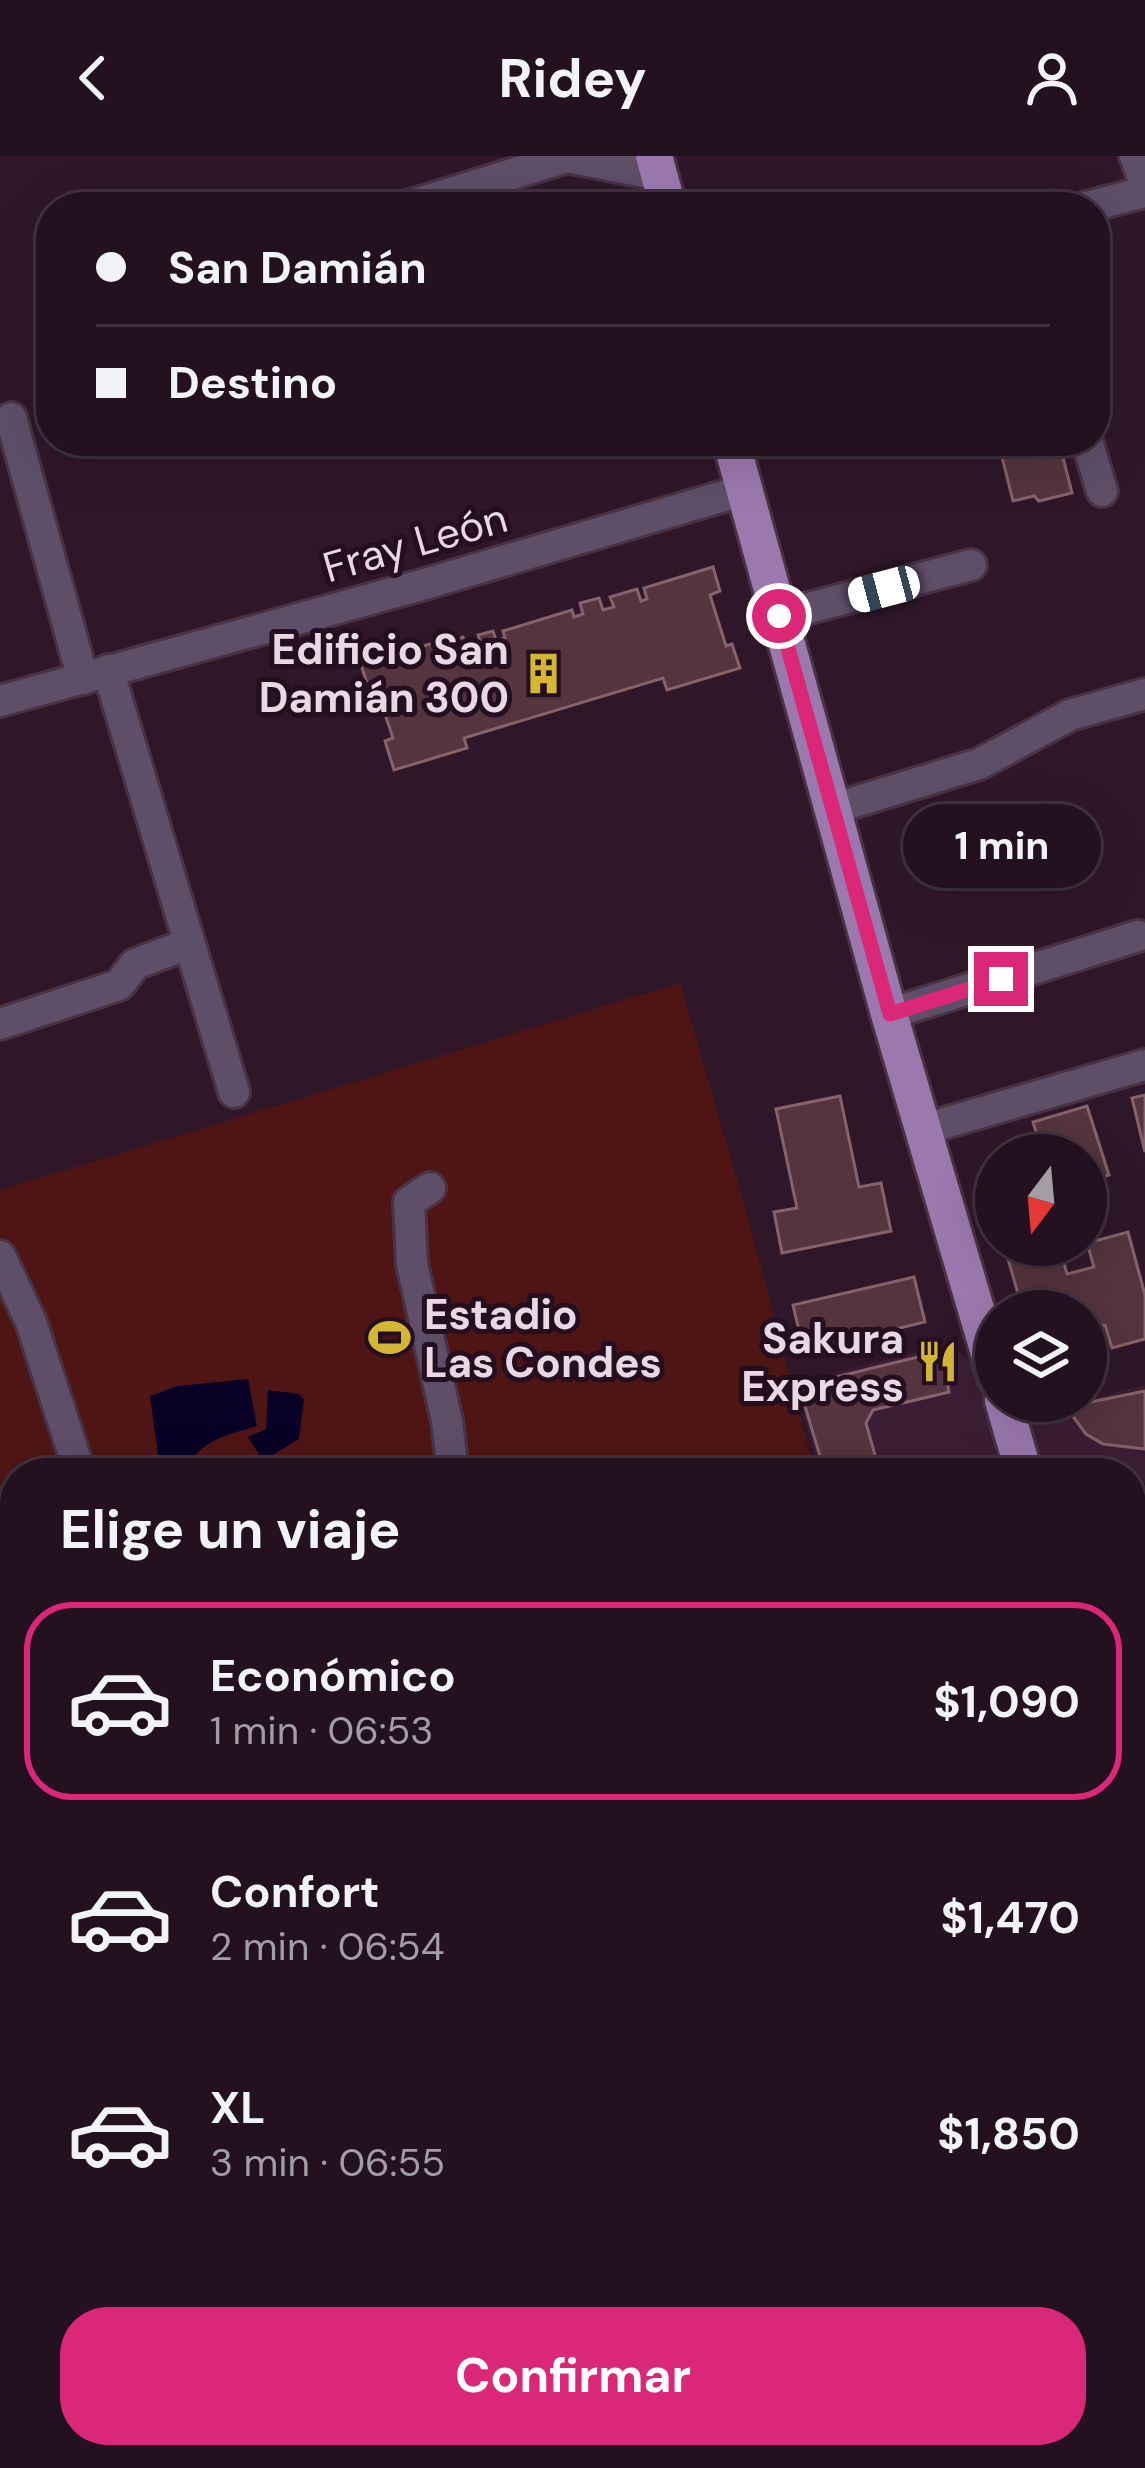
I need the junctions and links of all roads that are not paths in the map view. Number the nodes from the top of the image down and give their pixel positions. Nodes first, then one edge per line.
1 (1135, 156) edge
2 (661, 179) edge
3 (1145, 188) edge
4 (454, 192) edge
5 (1110, 199) edge
6 (11, 418) dead end
7 (735, 456) edge
8 (1092, 456) edge
9 (744, 490) junction
10 (1102, 491) dead end
11 (971, 566) dead end
12 (779, 616) junction
13 (96, 675) junction
14 (1145, 694) edge
15 (0, 700) edge
16 (832, 809) junction
17 (1138, 936) dead end
18 (188, 944) junction
19 (890, 1014) junction
20 (0, 1024) edge
21 (1145, 1065) edge
22 (234, 1092) dead end
23 (924, 1129) junction
24 (430, 1188) dead end
25 (0, 1256) edge
26 (975, 1305) edge
27 (1009, 1422) edge
28 (75, 1458) edge
29 (452, 1458) edge
30 (1020, 1458) edge

1 - 3 street
2 - 4 street
3 - 5 street
6 - 13 street
7 - 9 main road
8 - 10 street
9 - 12 main road
9 - 13 street, Fray León
11 - 12 street
12 - 16 main road
13 - 15 street, Fray León
13 - 18 street
14 - 16 street
16 - 19 main road
17 - 19 street
18 - 20 street
18 - 22 street
19 - 23 main road
21 - 23 street
23 - 26 main road
24 - 29 street
25 - 28 street
27 - 30 main road

